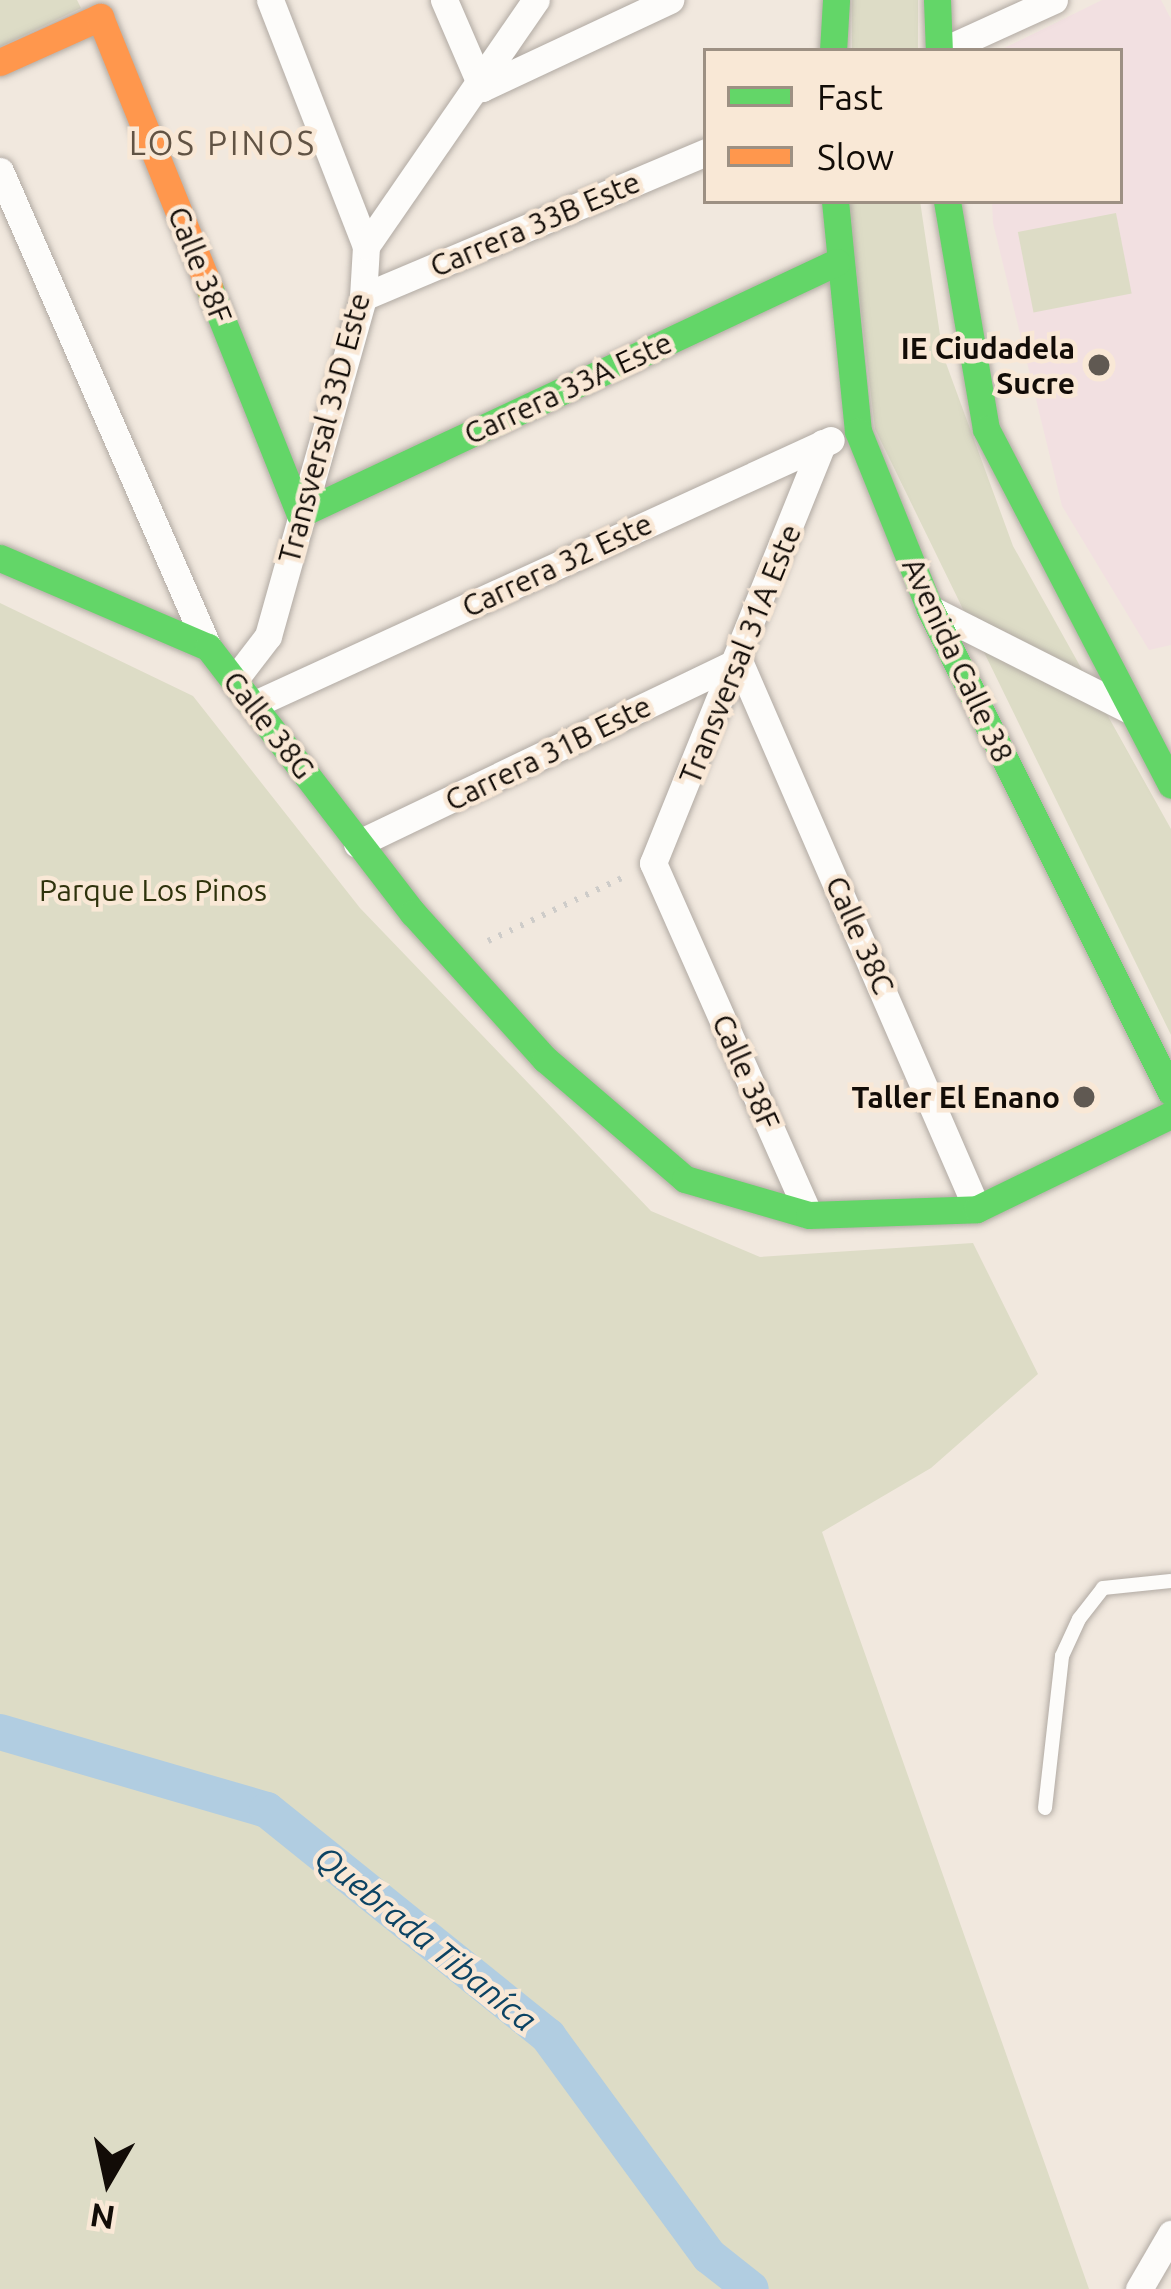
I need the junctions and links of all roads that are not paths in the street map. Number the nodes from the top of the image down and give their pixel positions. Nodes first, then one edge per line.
1 (270, 0) edge
2 (444, 0) edge
3 (536, 0) edge
4 (670, 0) edge
5 (836, 0) edge
6 (937, 0) edge
7 (1054, 0) edge
8 (833, 48) edge
9 (941, 48) edge
10 (948, 48) edge
11 (0, 62) edge
12 (482, 88) junction
13 (703, 153) edge
14 (0, 171) edge
15 (835, 204) edge
16 (948, 204) edge
17 (366, 245) junction
18 (837, 262) junction
19 (363, 297) junction
20 (858, 431) junction
21 (823, 443) junction
22 (300, 514) junction
23 (0, 558) edge
24 (930, 609) junction
25 (208, 647) junction
26 (740, 661) junction
27 (235, 680) junction
28 (257, 703) junction
29 (1130, 710) junction
30 (1162, 752) edge
31 (1171, 785) edge
32 (357, 844) junction
33 (652, 863) joint
34 (1171, 1091) edge
35 (1171, 1115) edge
36 (977, 1209) junction
37 (809, 1214) junction
38 (1171, 1581) edge
39 (1045, 1808) dead end
40 (1171, 2234) edge
41 (1138, 2289) edge

1 - 17 street
2 - 12 street
3 - 12 street
4 - 12 street
5 - 8 street
6 - 9 street
7 - 10 street
11 - 22 street, Calle 38F
12 - 17 street
13 - 19 street, Carrera 33B Este
14 - 25 street, Calle 38G
15 - 18 street, Avenida Calle 38
16 - 29 street
17 - 19 street, Transversal 33D Este
18 - 20 street, Avenida Calle 38
18 - 22 street, Carrera 33A Este
19 - 22 street, Transversal 33D Este
20 - 21 street, Carrera 32 Este
20 - 24 street, Avenida Calle 38
21 - 26 street, Transversal 31A Este
21 - 28 street, Carrera 32 Este
22 - 27 street, Transversal 33D Este
23 - 25 street
24 - 29 street
24 - 34 street, Avenida Calle 38
25 - 27 street, Calle 38G
26 - 32 street, Carrera 31B Este
26 - 33 street, Transversal 31A Este
26 - 36 street, Calle 38C
27 - 28 street, Calle 38G
28 - 32 street, Calle 38G
29 - 30 street
30 - 31 street
32 - 37 street, Calle 38G
33 - 37 street, Calle 38F
35 - 36 street
36 - 37 street
38 - 39 lane
40 - 41 street

